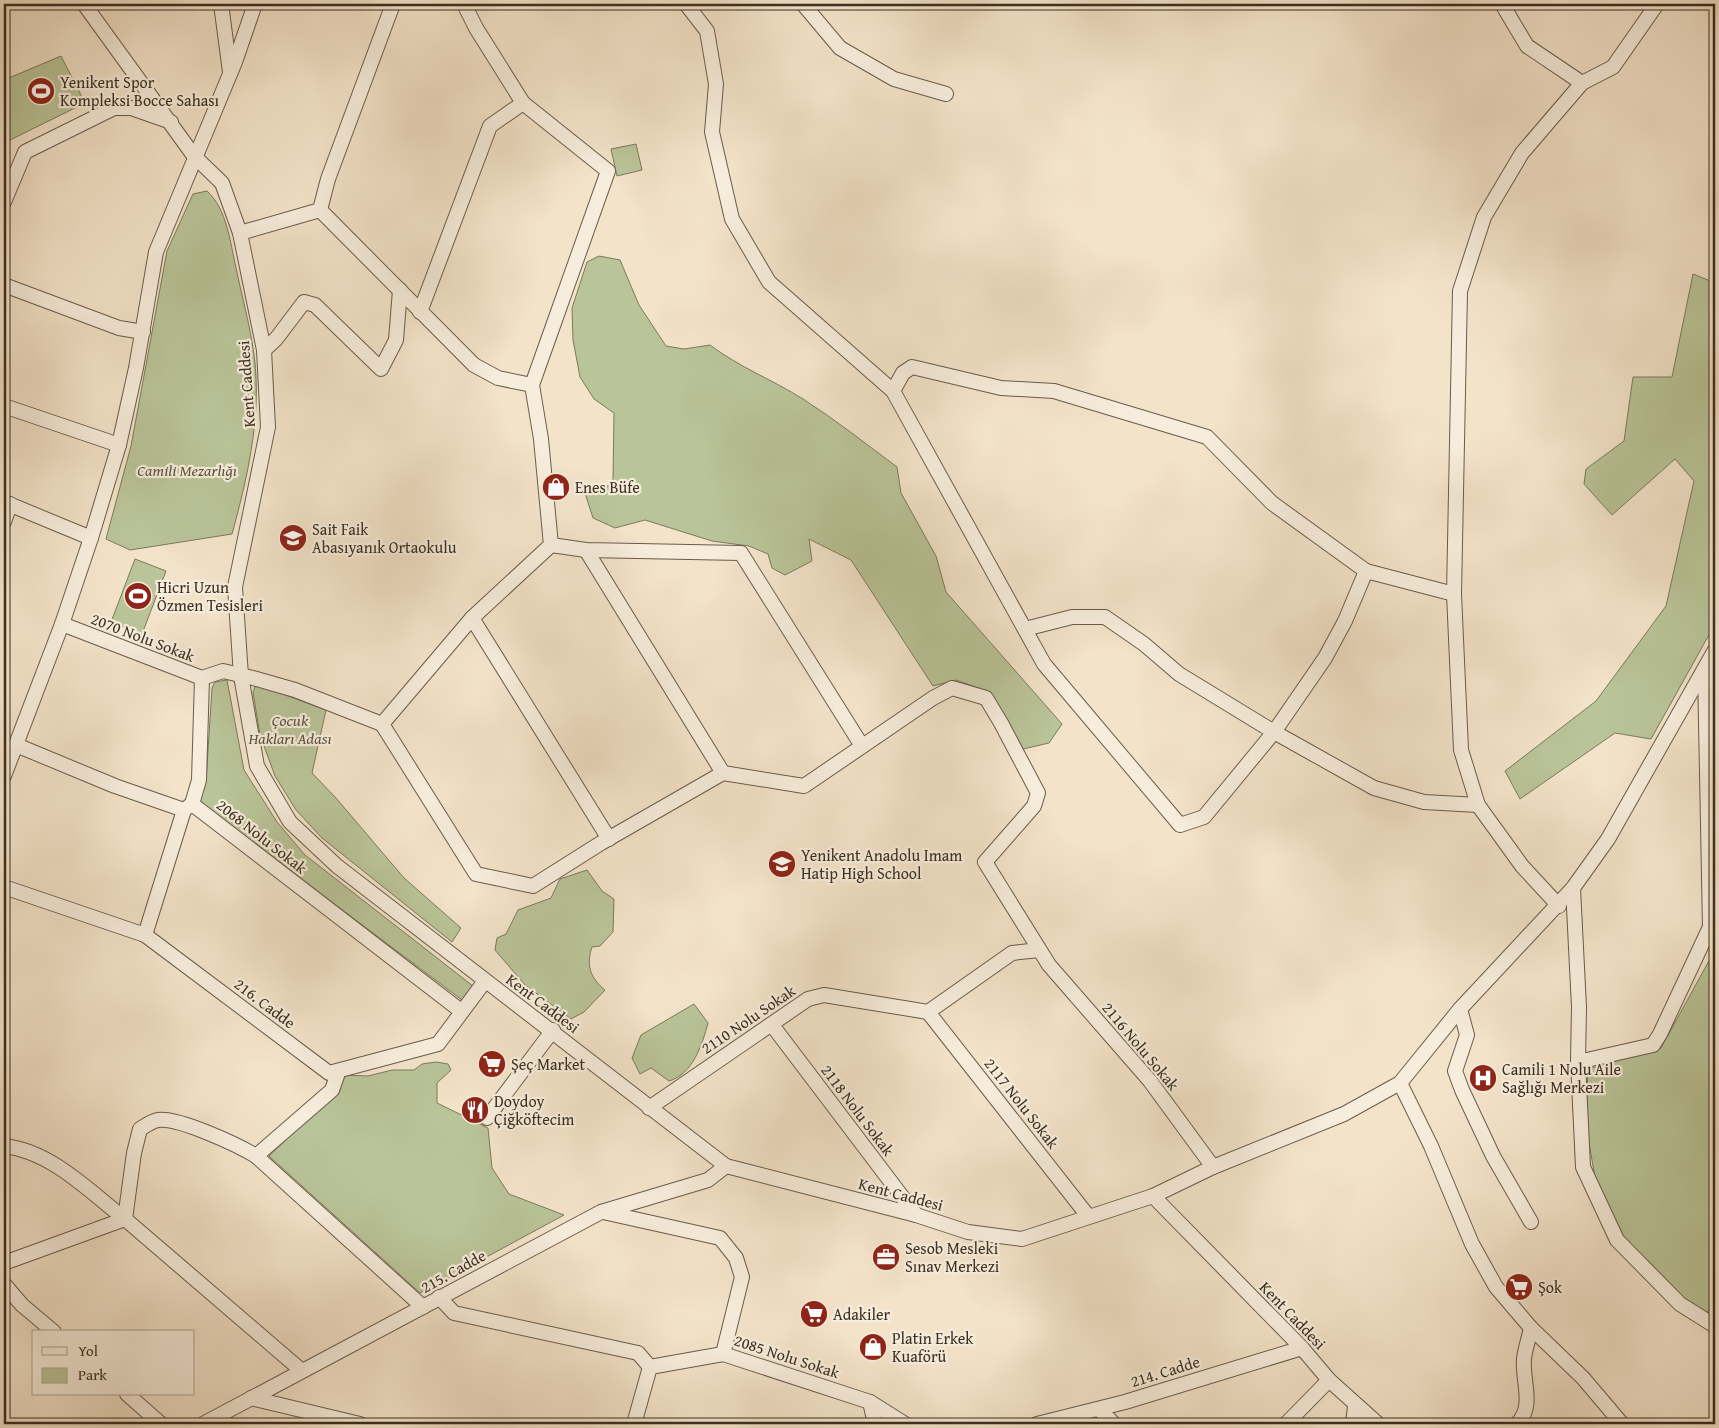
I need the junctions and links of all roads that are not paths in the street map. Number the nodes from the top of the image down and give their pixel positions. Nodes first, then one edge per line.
1 (84, 4) edge
2 (221, 4) edge
3 (255, 4) edge
4 (393, 4) edge
5 (464, 4) edge
6 (686, 4) edge
7 (803, 4) edge
8 (1502, 4) edge
9 (1657, 4) edge
10 (230, 73) junction
11 (1582, 83) junction
12 (946, 94) dead end
13 (523, 104) junction
14 (171, 122) junction
15 (194, 156) junction
16 (4, 202) edge
17 (320, 210) junction
18 (240, 233) junction
19 (4, 285) edge
20 (400, 290) junction
21 (420, 312) junction
22 (143, 332) junction
23 (264, 350) junction
24 (532, 385) junction
25 (893, 391) junction
26 (4, 406) edge
27 (119, 445) junction
28 (7, 503) edge
29 (4, 522) edge
30 (92, 538) junction
31 (551, 546) junction
32 (586, 550) junction
33 (1366, 571) junction
34 (1454, 594) junction
35 (472, 618) junction
36 (62, 624) junction
37 (1025, 629) junction
38 (1715, 650) edge
39 (1705, 669) junction
40 (241, 676) junction
41 (202, 678) junction
42 (382, 724) junction
43 (1274, 732) junction
44 (16, 745) junction
45 (862, 746) junction
46 (723, 773) junction
47 (4, 776) edge
48 (1478, 804) junction
49 (188, 807) junction
50 (609, 839) junction
51 (4, 887) edge
52 (1573, 888) junction
53 (1559, 906) junction
54 (1713, 927) edge
55 (145, 935) junction
56 (1039, 950) junction
57 (485, 981) junction
58 (1460, 1009) junction
59 (461, 1011) junction
60 (928, 1012) junction
61 (772, 1025) junction
62 (553, 1030) junction
63 (1578, 1062) junction
64 (338, 1073) junction
65 (1400, 1082) junction
66 (649, 1108) junction
67 (487, 1118) dead end
68 (4, 1146) edge
69 (256, 1156) junction
70 (726, 1166) junction
71 (1213, 1167) junction
72 (1153, 1196) junction
73 (600, 1212) junction
74 (916, 1215) junction
75 (1088, 1216) junction
76 (125, 1219) junction
77 (1531, 1222) dead end
78 (4, 1263) edge
79 (4, 1284) edge
80 (439, 1297) junction
81 (423, 1307) junction
82 (1715, 1326) edge
83 (1531, 1328) junction
84 (52, 1330) edge
85 (1302, 1348) junction
86 (723, 1354) junction
87 (650, 1367) junction
88 (302, 1371) junction
89 (1330, 1380) junction
90 (129, 1396) edge
91 (251, 1398) junction
92 (870, 1402) junction
93 (1356, 1406) junction
94 (1099, 1409) junction
95 (161, 1424) edge
96 (203, 1424) edge
97 (360, 1424) edge
98 (634, 1424) edge
99 (876, 1424) edge
100 (905, 1424) edge
101 (1037, 1424) edge
102 (1114, 1424) edge
103 (1286, 1424) edge
104 (1353, 1424) edge
105 (1378, 1424) edge
106 (1517, 1424) edge
107 (1622, 1424) edge

1 - 14 street, Kent Caddesi
2 - 10 street
3 - 10 street
4 - 17 street
5 - 13 street
6 - 25 street
7 - 12 street
8 - 11 street
9 - 11 street
10 - 15 street
11 - 34 street
13 - 21 street
13 - 24 street
14 - 15 street, Kent Caddesi
14 - 16 street
15 - 18 street, Kent Caddesi
15 - 22 street
17 - 18 street
17 - 20 street
18 - 23 street, Kent Caddesi
19 - 22 street
20 - 21 street
20 - 23 street
21 - 24 street
22 - 27 street
23 - 40 street, Kent Caddesi
24 - 31 street
25 - 33 street
25 - 37 street
26 - 27 street
27 - 30 street
28 - 29 street
28 - 30 street
30 - 36 street
31 - 32 street
31 - 35 street
32 - 45 street
32 - 46 street
33 - 34 street
33 - 43 street
34 - 48 street
35 - 42 street
35 - 50 street
36 - 41 street, 2070 Nolu Sokak
36 - 44 street
37 - 43 street
37 - 43 street
38 - 39 street
39 - 52 street
39 - 54 street
40 - 41 street, 2070 Nolu Sokak
40 - 42 street, 2070 Nolu Sokak
40 - 57 street, Kent Caddesi
41 - 49 street
42 - 50 street
43 - 48 street
44 - 47 street
44 - 49 street, 2068 Nolu Sokak
45 - 46 street
45 - 56 street, 2116 Nolu Sokak
46 - 50 street
48 - 53 street
49 - 55 street
49 - 59 street, 2068 Nolu Sokak
51 - 55 street, 216. Cadde
52 - 53 street
52 - 63 street
53 - 58 street
54 - 63 street
55 - 64 street, 216. Cadde
56 - 60 street
56 - 71 street, 2116 Nolu Sokak
57 - 59 street
57 - 62 street, Kent Caddesi
58 - 65 street
58 - 77 street
59 - 64 street
60 - 61 street, 2110 Nolu Sokak
60 - 75 street, 2117 Nolu Sokak
61 - 66 street, 2110 Nolu Sokak
61 - 74 street, 2118 Nolu Sokak
62 - 66 street, Kent Caddesi
62 - 67 street
63 - 82 street
64 - 69 street
65 - 71 street
65 - 83 street
66 - 70 street, Kent Caddesi
68 - 76 street
69 - 76 street
69 - 81 street
70 - 73 street, 215. Cadde
70 - 74 street, Kent Caddesi
71 - 72 street
72 - 75 street, Kent Caddesi
72 - 85 street, Kent Caddesi
73 - 80 street, 215. Cadde
73 - 86 street
74 - 75 street, Kent Caddesi
76 - 78 street
76 - 88 street
79 - 84 street
80 - 81 street, 215. Cadde
80 - 87 street
81 - 88 street, 215. Cadde
83 - 106 street
83 - 107 street
85 - 89 street, Kent Caddesi
85 - 94 street, 214. Cadde
86 - 87 street, 2085 Nolu Sokak
86 - 92 street, 2085 Nolu Sokak
87 - 98 street
88 - 91 street, 215. Cadde
89 - 93 street, Kent Caddesi
89 - 103 street
90 - 95 street
91 - 96 street, 215. Cadde
91 - 97 street
92 - 99 street
92 - 100 street, 2085 Nolu Sokak
93 - 104 street
93 - 105 street, Kent Caddesi
94 - 101 street, 214. Cadde
94 - 102 street

